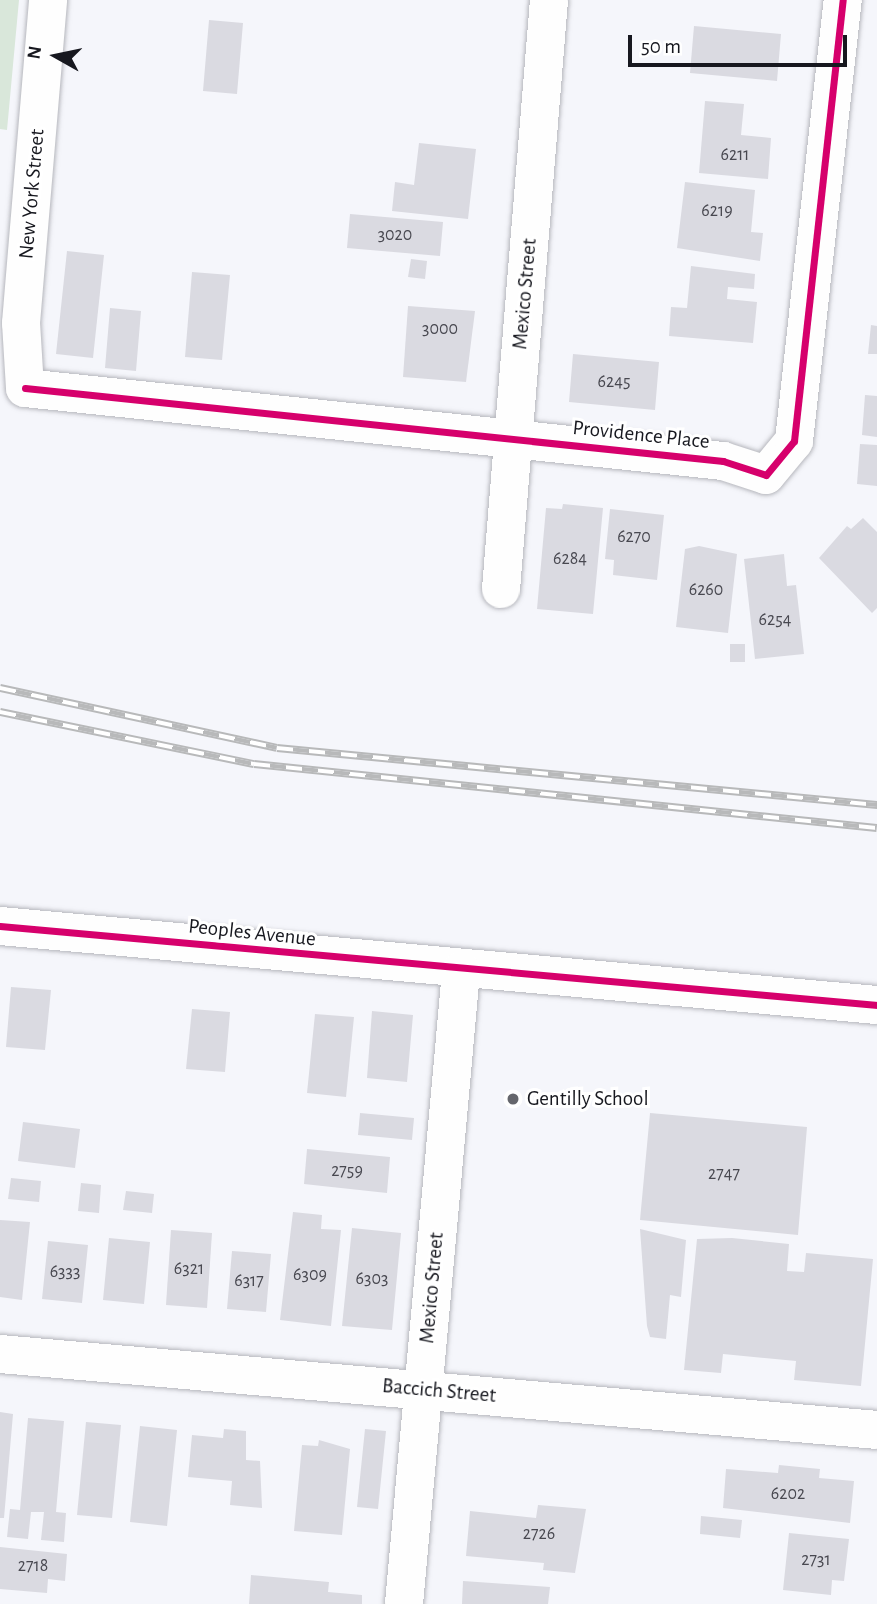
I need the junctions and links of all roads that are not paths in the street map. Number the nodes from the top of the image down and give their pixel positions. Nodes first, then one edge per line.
1 (48, 0) edge
2 (549, 0) edge
3 (843, 0) edge
4 (13, 396) edge
5 (513, 440) junction
6 (501, 589) dead end
7 (0, 926) edge
8 (461, 971) junction
9 (877, 1005) edge
10 (0, 1354) edge
11 (423, 1390) junction
12 (877, 1430) edge
13 (404, 1604) edge

1 - 4 street, New York Street
2 - 5 street, Mexico Street
3 - 5 street, Providence Place
4 - 5 street, Providence Place
5 - 6 street, Mexico Street
7 - 8 street, Peoples Avenue
8 - 9 street, Peoples Avenue
8 - 11 street, Mexico Street
10 - 11 street, Baccich Street
11 - 12 street, Baccich Street
11 - 13 street, Mexico Street

